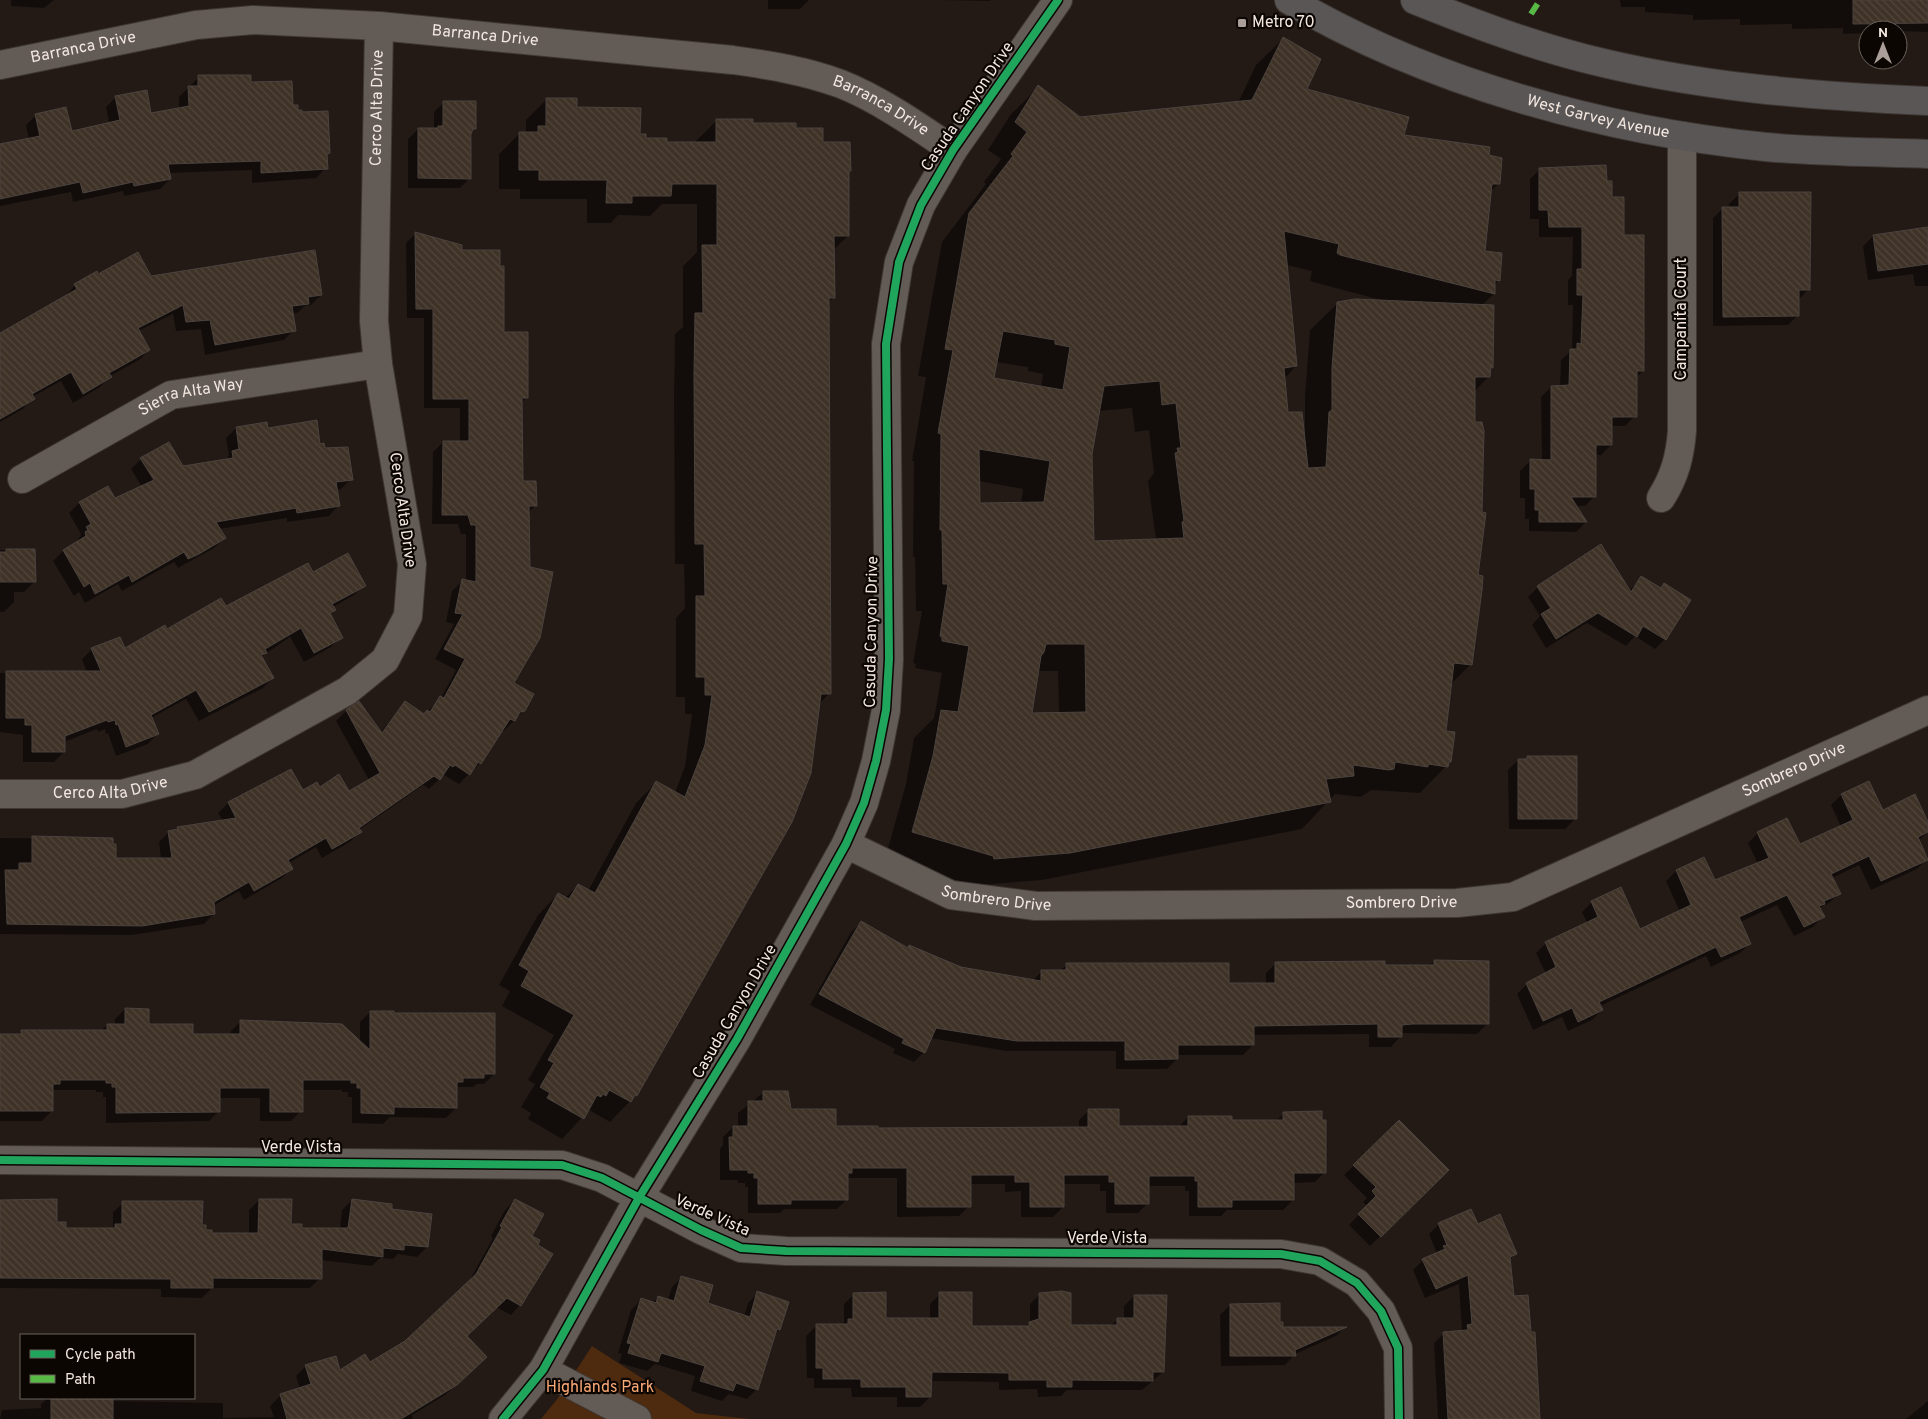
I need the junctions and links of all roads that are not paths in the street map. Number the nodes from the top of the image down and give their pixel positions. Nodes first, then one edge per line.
1 (1058, 0) edge
2 (1289, 0) edge
3 (1415, 0) edge
4 (378, 26) junction
5 (0, 65) edge
6 (1928, 101) edge
7 (1682, 136) junction
8 (953, 150) junction
9 (1928, 154) edge
10 (378, 364) junction
11 (22, 480) dead end
12 (1661, 498) dead end
13 (1928, 710) edge
14 (0, 794) edge
15 (846, 844) junction
16 (0, 1160) edge
17 (640, 1196) junction
18 (543, 1370) junction
19 (503, 1419) edge
20 (636, 1419) edge
21 (1399, 1419) edge

1 - 8 street, Casuda Canyon Drive
2 - 7 main road, West Garvey Avenue
3 - 6 main road
4 - 5 street, Barranca Drive
4 - 8 street, Barranca Drive
4 - 10 street, Cerco Alta Drive
7 - 9 main road, West Garvey Avenue
7 - 12 street, Campanita Court
8 - 15 street, Casuda Canyon Drive
10 - 11 street, Sierra Alta Way
10 - 14 street, Cerco Alta Drive
13 - 15 street, Sombrero Drive
15 - 17 street, Casuda Canyon Drive
16 - 17 street, Verde Vista
17 - 18 street, Casuda Canyon Drive
17 - 21 street, Verde Vista
18 - 19 street, Casuda Canyon Drive
18 - 20 street

